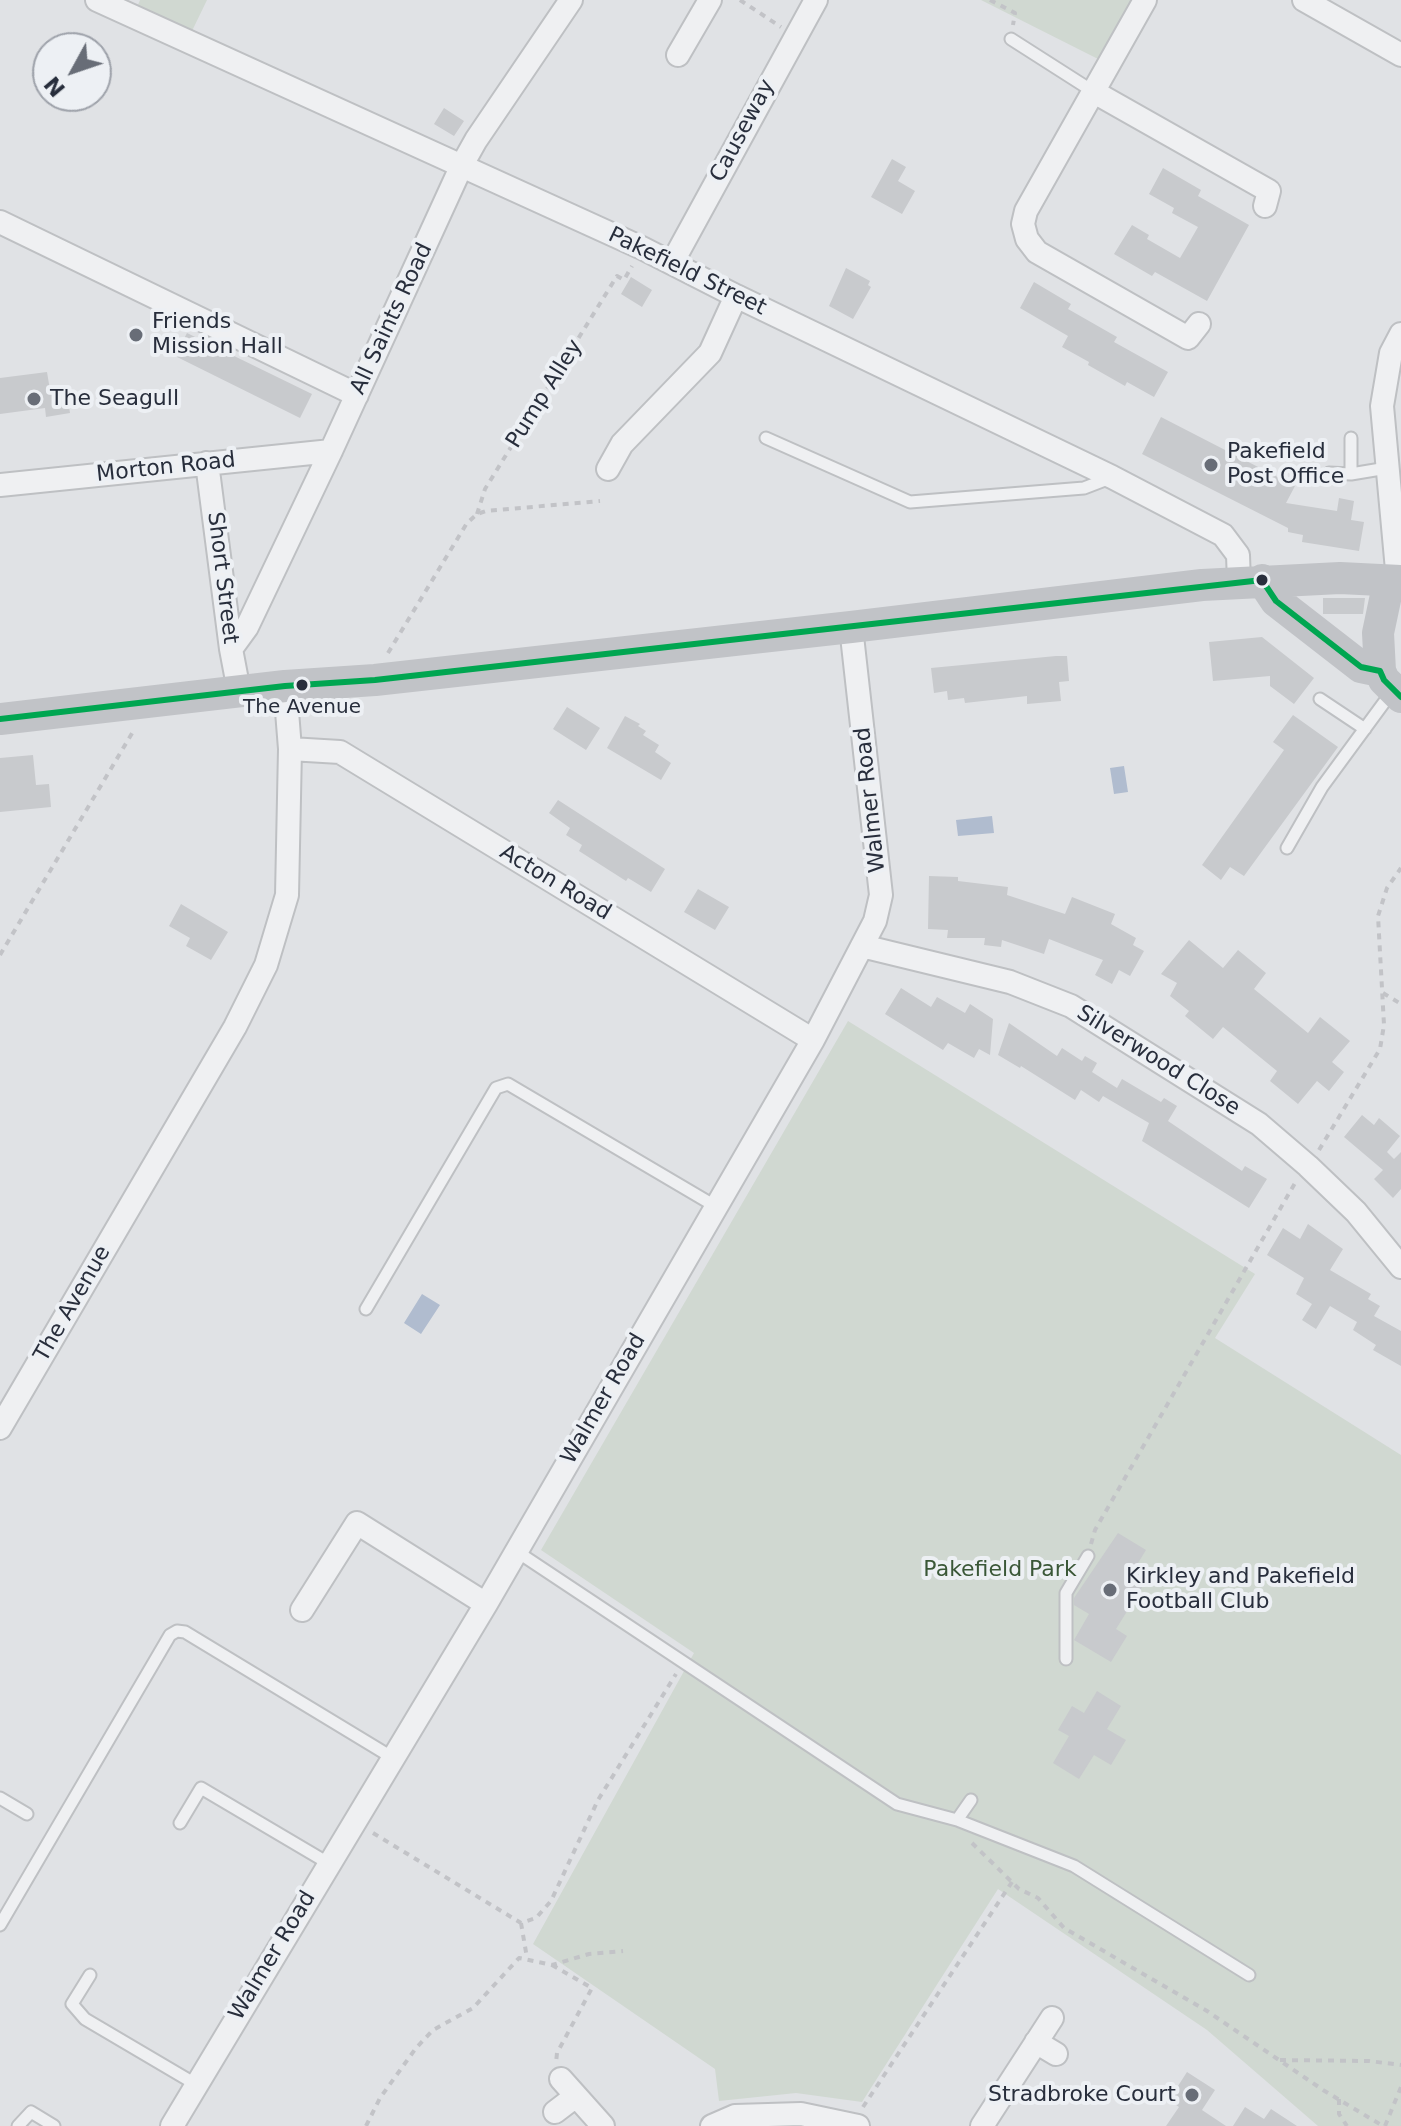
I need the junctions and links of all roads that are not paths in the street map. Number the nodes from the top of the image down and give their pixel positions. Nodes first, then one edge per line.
1 (97, 0) edge
2 (571, 0) edge
3 (710, 0) edge
4 (816, 0) edge
5 (1145, 0) edge
6 (1304, 0) edge
7 (1011, 39) road end
8 (678, 55) dead end
9 (1401, 55) edge
10 (1094, 92) junction
11 (462, 165) junction
12 (1272, 192) dead end
13 (0, 222) edge
14 (672, 263) junction
15 (736, 296) junction
16 (1401, 334) edge
17 (1190, 339) dead end
18 (357, 395) junction
19 (645, 422) junction
20 (662, 437) dead end
21 (766, 438) dead end
22 (1351, 438) dead end
23 (331, 451) junction
24 (207, 463) junction
25 (1387, 468) junction
26 (608, 469) dead end
27 (1329, 473) dead end
28 (1351, 474) junction
29 (1112, 477) junction
30 (0, 485) edge
31 (1251, 581) junction
32 (1396, 581) edge
33 (851, 627) junction
34 (231, 649) junction
35 (285, 686) junction
36 (1392, 686) edge
37 (239, 691) junction
38 (1320, 699) dead end
39 (0, 719) edge
40 (1365, 729) junction
41 (290, 749) junction
42 (1287, 848) dead end
43 (862, 946) junction
44 (813, 1040) junction
45 (715, 1206) junction
46 (1401, 1267) edge
47 (366, 1309) dead end
48 (0, 1428) edge
49 (516, 1551) junction
50 (1088, 1556) dead end
51 (486, 1604) junction
52 (302, 1610) dead end
53 (1066, 1659) dead end
54 (393, 1758) junction
55 (0, 1798) edge
56 (971, 1800) dead end
57 (27, 1814) dead end
58 (957, 1820) junction
59 (180, 1823) dead end
60 (328, 1863) junction
61 (0, 1925) edge
62 (90, 1975) dead end
63 (1249, 1975) dead end
64 (1052, 2018) dead end
65 (1036, 2042) junction
66 (1056, 2054) dead end
67 (561, 2079) road end
68 (197, 2085) junction
69 (576, 2096) junction
70 (555, 2112) dead end
71 (854, 2125) edge
72 (18, 2126) edge
73 (54, 2126) edge
74 (172, 2126) edge
75 (603, 2126) edge
76 (712, 2126) edge
77 (982, 2126) edge

1 - 11 street, Pakefield Street
2 - 11 street, All Saints Road
3 - 8 street
4 - 14 street, Causeway
5 - 10 street
6 - 9 street
7 - 10 lane
10 - 12 street
10 - 17 street
11 - 14 street, Pakefield Street
11 - 18 street, All Saints Road
13 - 18 street
14 - 15 street, Pakefield Street
15 - 19 street
15 - 29 street, Pakefield Street
16 - 25 street
18 - 23 street, All Saints Road
19 - 20 street
19 - 26 street
21 - 29 lane
22 - 28 lane
23 - 24 street, Morton Road
23 - 34 street, All Saints Road
24 - 30 street, Morton Road
24 - 34 street, Short Street
25 - 28 lane
25 - 32 street
27 - 28 lane
29 - 31 street, Pakefield Street
31 - 32 main road
31 - 33 main road
31 - 36 main road
32 - 36 main road
33 - 35 main road
33 - 43 street, Walmer Road
34 - 37 street, Short Street
35 - 37 main road
35 - 41 street, The Avenue
36 - 40 lane
37 - 39 main road
38 - 40 lane
40 - 42 lane
41 - 44 street, Acton Road
41 - 48 street, The Avenue
43 - 44 street, Walmer Road
43 - 46 street, Silverwood Close
44 - 45 street, Walmer Road
45 - 47 lane
45 - 49 street, Walmer Road
49 - 51 street, Walmer Road
49 - 58 lane
50 - 53 lane
51 - 52 street
51 - 54 street, Walmer Road
54 - 60 street, Walmer Road
54 - 61 lane
55 - 57 lane
56 - 58 lane
58 - 63 lane
59 - 60 lane
60 - 68 street, Walmer Road
62 - 68 lane
64 - 65 street
65 - 66 street
65 - 77 street
67 - 69 street
68 - 74 street, Walmer Road
69 - 70 street
69 - 75 street
71 - 76 street
72 - 73 lane

